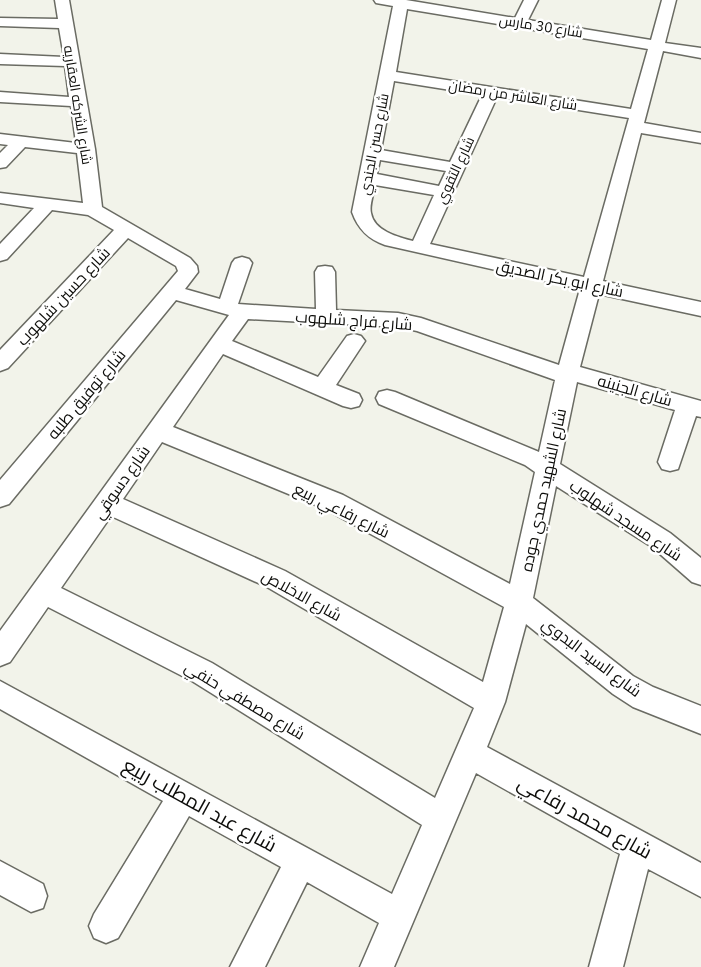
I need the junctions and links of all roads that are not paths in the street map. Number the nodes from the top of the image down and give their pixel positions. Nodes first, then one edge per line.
1 (62, 0) edge
2 (381, 0) edge
3 (531, 0) edge
4 (669, 0) edge
5 (412, 3) edge
6 (0, 22) edge
7 (519, 23) junction
8 (65, 24) junction
9 (657, 46) junction
10 (701, 53) edge
11 (0, 59) edge
12 (71, 62) junction
13 (387, 75) junction
14 (491, 92) junction
15 (0, 97) edge
16 (76, 102) junction
17 (637, 121) junction
18 (701, 138) edge
19 (0, 140) edge
20 (20, 142) junction
21 (86, 149) junction
22 (372, 153) junction
23 (0, 163) edge
24 (456, 168) junction
25 (368, 178) junction
26 (445, 192) junction
27 (0, 198) edge
28 (48, 204) junction
29 (93, 210) junction
30 (127, 228) junction
31 (419, 248) junction
32 (0, 255) edge
33 (242, 263) dead end
34 (325, 272) dead end
35 (592, 285) junction
36 (172, 292) junction
37 (701, 309) edge
38 (235, 310) junction
39 (326, 316) junction
40 (354, 341) dead end
41 (219, 344) junction
42 (0, 363) edge
43 (568, 374) junction
44 (322, 388) junction
45 (387, 398) dead end
46 (351, 400) dead end
47 (695, 407) edge
48 (158, 431) junction
49 (670, 462) dead end
50 (548, 469) junction
51 (0, 497) edge
52 (107, 503) junction
53 (701, 574) edge
54 (43, 592) junction
55 (519, 602) junction
56 (0, 653) edge
57 (0, 694) edge
58 (491, 702) junction
59 (701, 720) edge
60 (469, 753) junction
61 (184, 796) junction
62 (441, 819) junction
63 (638, 846) junction
64 (301, 861) junction
65 (0, 877) edge
66 (701, 881) edge
67 (31, 896) dead end
68 (399, 916) junction
69 (106, 926) dead end
70 (385, 964) edge
71 (247, 967) edge
72 (606, 967) edge

1 - 8 street, شارع الشركه العقاريه
2 - 5 street, شارع 30 مارس
3 - 7 street
4 - 9 street, شارع الشهيد حمدي جوده
5 - 7 street, شارع 30 مارس
5 - 13 street, شارع حسن الجندي
6 - 8 street
7 - 9 street, شارع 30 مارس
8 - 12 street, شارع الشركه العقاريه
9 - 10 street, شارع 30 مارس
9 - 17 street, شارع الشهيد حمدي جوده
11 - 12 street
12 - 16 street, شارع الشركه العقاريه
13 - 14 street, شارع العاشر من رمضان
13 - 22 street, شارع حسن الجندي
14 - 17 street, شارع العاشر من رمضان
14 - 24 street, شارع التقوي
15 - 16 street
16 - 21 street, شارع الشركه العقاريه
17 - 18 street, شارع العاشر من رمضان
17 - 35 street, شارع الشهيد حمدي جوده
19 - 20 street
20 - 21 street
20 - 23 street
21 - 29 street, شارع الشركه العقاريه
22 - 24 street
22 - 25 street, شارع حسن الجندي
24 - 26 street, شارع التقوي
25 - 26 street
25 - 31 street, شارع حسن الجندي
26 - 31 street, شارع التقوي
27 - 28 street
28 - 29 street
28 - 32 street
29 - 30 street
30 - 36 street, شارع توفيق طلبه
30 - 42 street, شارع حسين شلهوب
31 - 35 street, شارع ابو بكر الصديق
33 - 38 street, شارع دسوقي
34 - 39 street
35 - 37 street, شارع ابو بكر الصديق
35 - 43 street, شارع الشهيد حمدي جوده
36 - 38 street, شارع فراج شلهوب
36 - 51 street, شارع توفيق طلبه
38 - 39 street, شارع فراج شلهوب
38 - 41 street, شارع دسوقي
39 - 43 street, شارع فراج شلهوب
40 - 44 street
41 - 44 street
41 - 48 street, شارع دسوقي
43 - 47 street, شارع الجنينه
43 - 50 street, شارع الشهيد حمدي جوده
44 - 46 street
45 - 50 street, شارع مسجد شهلوب
47 - 49 street
48 - 52 street, شارع دسوقي
48 - 55 street, شارع رفاعي ربيع
50 - 53 street, شارع مسجد شهلوب
50 - 55 street, شارع الشهيد حمدي جوده
52 - 54 street, شارع دسوقي
52 - 58 street, شارع الاخلاص
54 - 56 street, شارع دسوقي
54 - 62 street, شارع مصطفي حنفي
55 - 58 street, شارع الشهيد حمدي جوده
55 - 59 street, شارع السيد البدوي
57 - 61 street, شارع عبد المطلب ربيع
58 - 60 street, شارع الشهيد حمدي جوده
60 - 62 street, شارع الشهيد حمدي جوده
60 - 63 street, شارع محمد رفاعي
61 - 64 street, شارع عبد المطلب ربيع
61 - 69 street
62 - 68 street, شارع الشهيد حمدي جوده
63 - 66 street, شارع محمد رفاعي
63 - 72 street
64 - 68 street, شارع عبد المطلب ربيع
64 - 71 street
65 - 67 street
68 - 70 street, شارع الشهيد حمدي جوده

